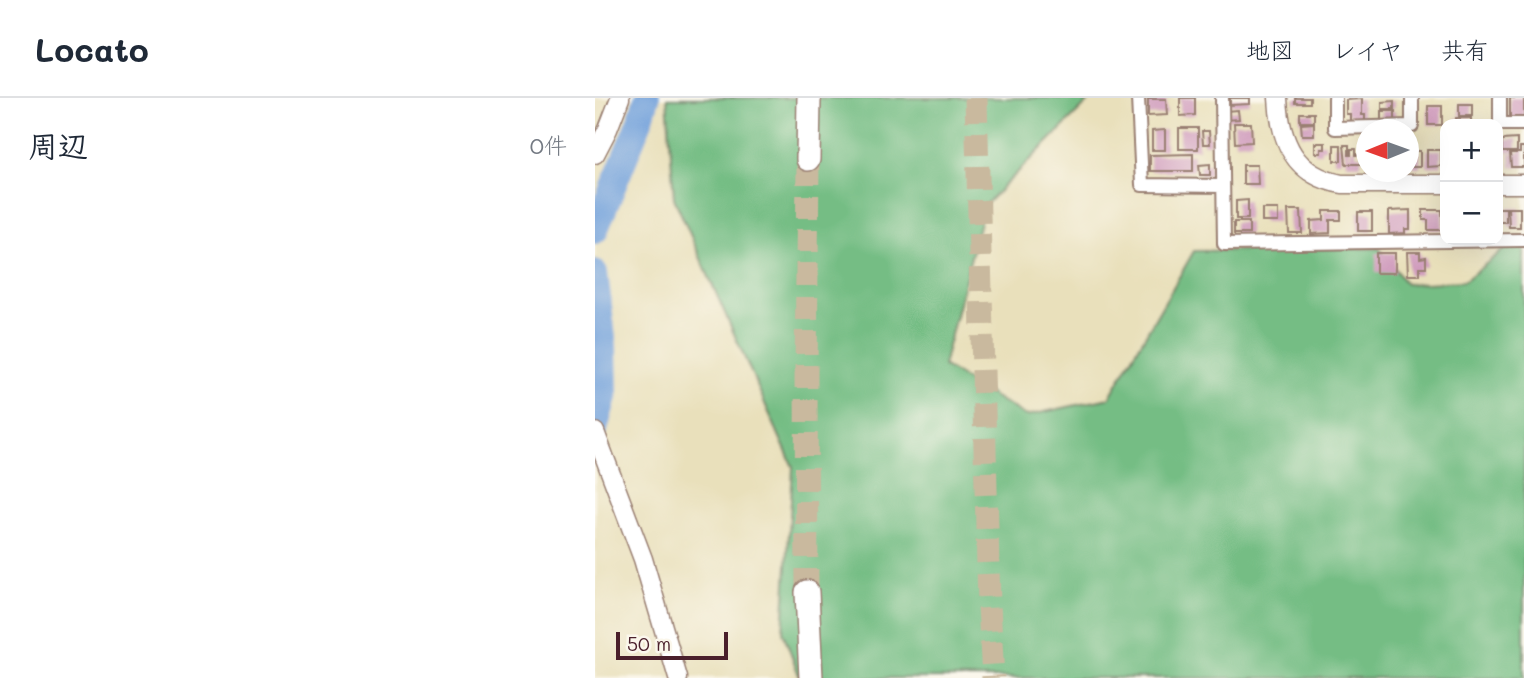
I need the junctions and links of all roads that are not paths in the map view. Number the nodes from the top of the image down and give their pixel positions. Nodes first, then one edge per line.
1 (620, 98) edge
2 (809, 98) edge
3 (1137, 98) edge
4 (1222, 98) edge
5 (1278, 98) edge
6 (1335, 98) edge
7 (1412, 98) edge
8 (1500, 98) edge
9 (1524, 124) edge
10 (595, 154) edge
11 (808, 159) tunnel mouth
12 (1440, 184) edge
13 (1503, 184) edge
14 (1524, 184) edge
15 (1223, 186) junction
16 (1524, 240) edge
17 (595, 432) edge
18 (807, 592) tunnel mouth
19 (678, 678) edge
20 (811, 678) edge

1 - 10 main road
2 - 11 highway
3 - 15 street
4 - 15 street
5 - 12 main road
6 - 7 street
8 - 9 street
13 - 14 main road
15 - 16 street
17 - 19 main road
18 - 20 highway

